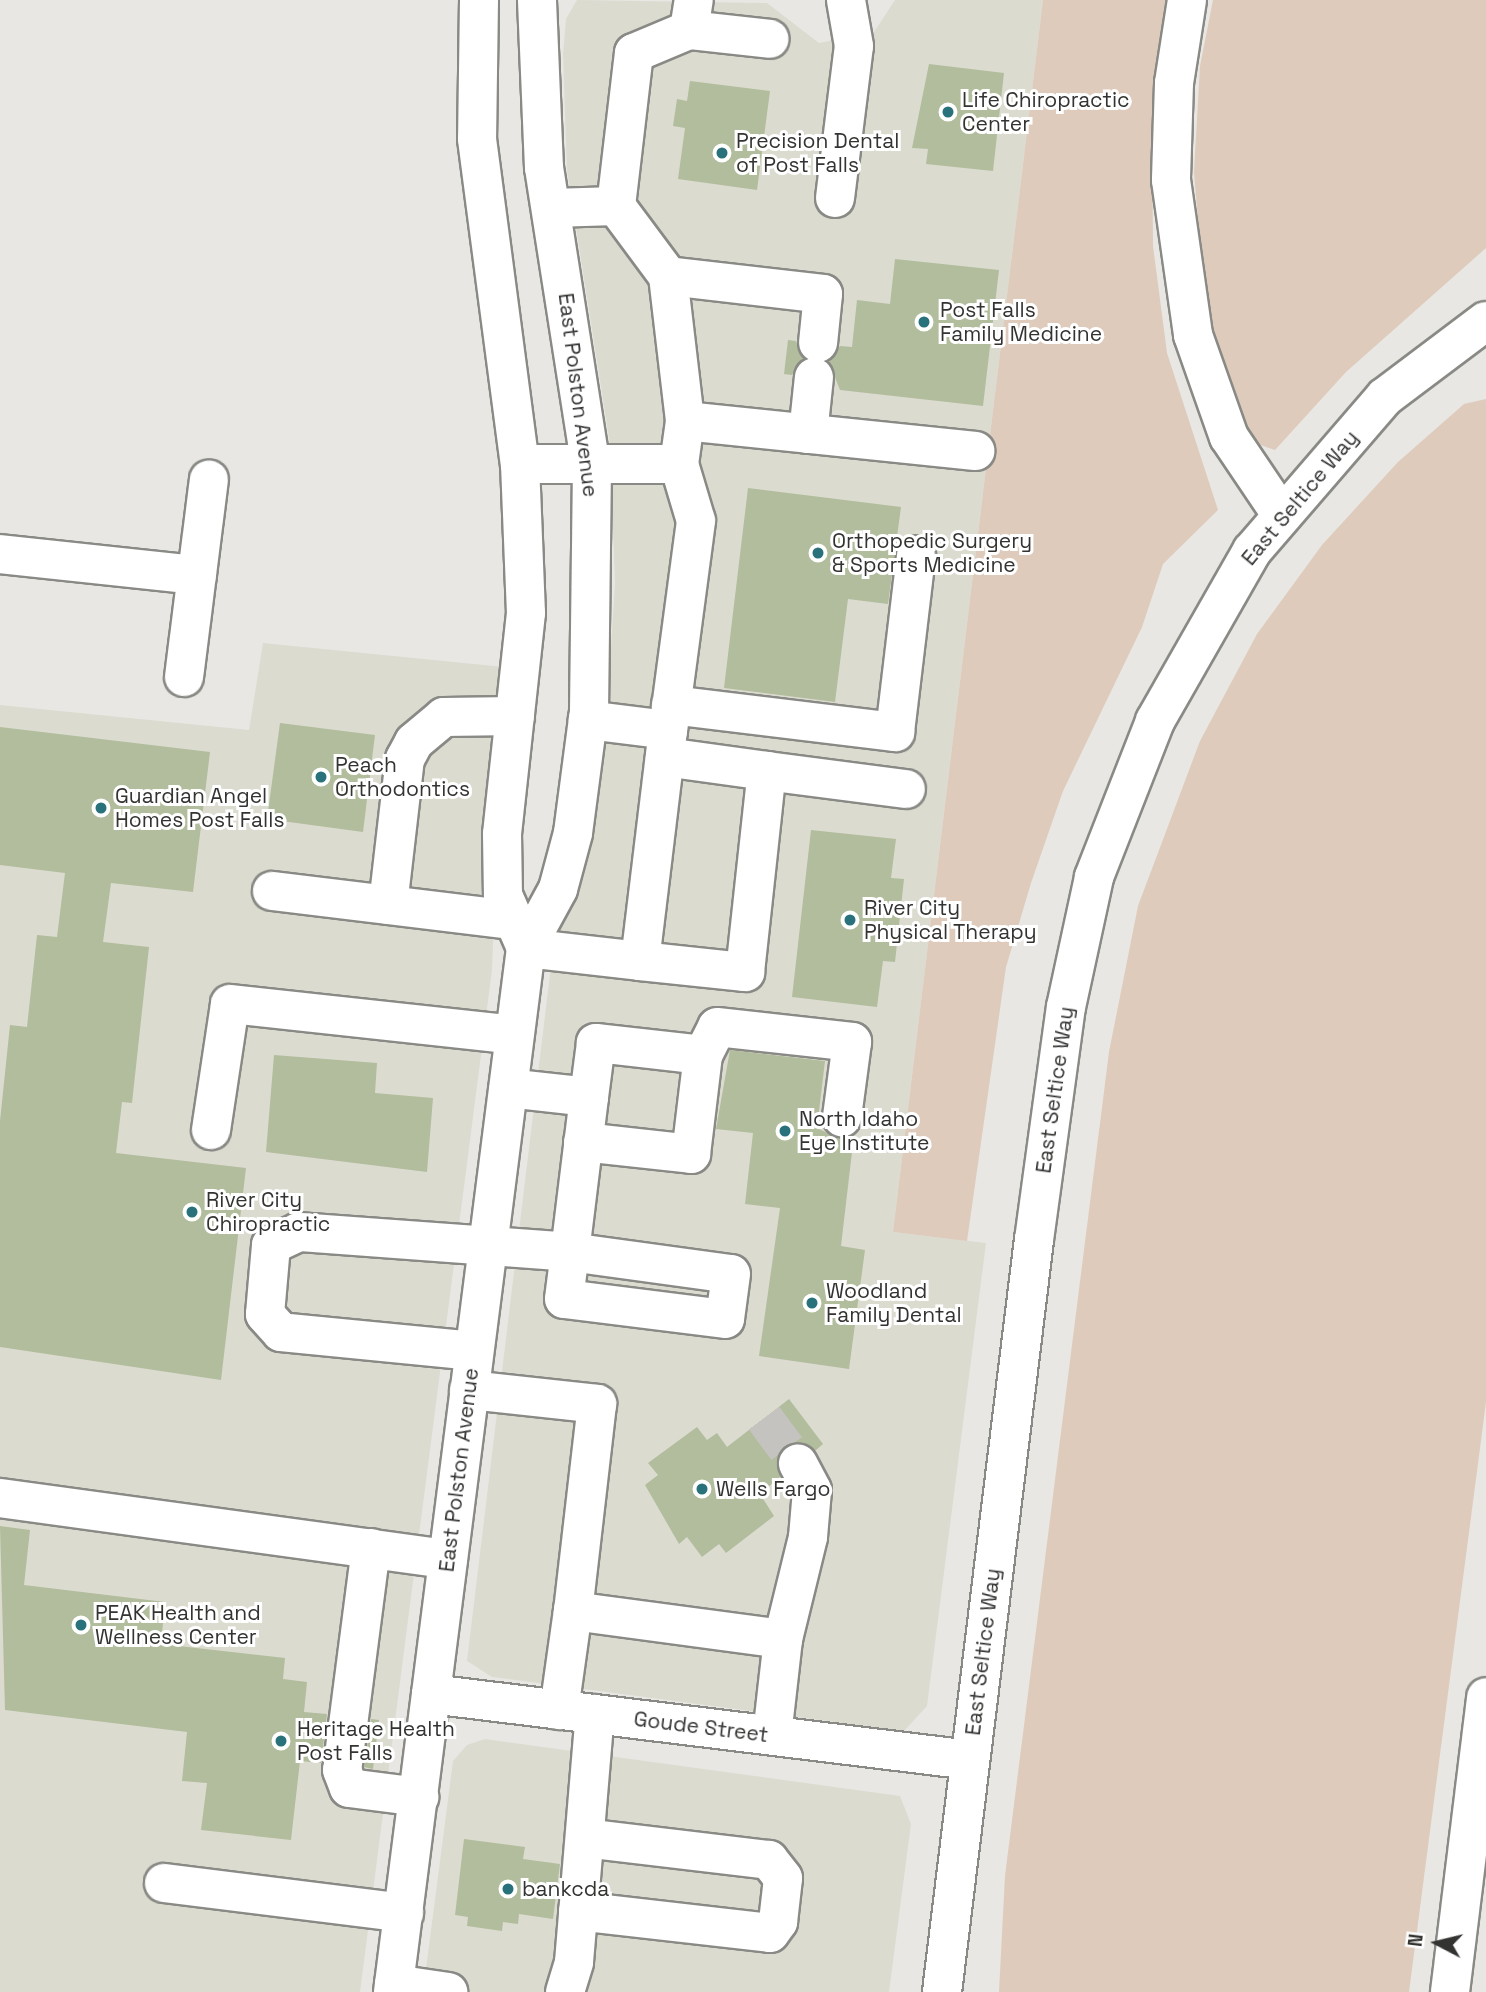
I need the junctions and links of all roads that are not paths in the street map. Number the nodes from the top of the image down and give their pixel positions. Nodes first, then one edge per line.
1 (479, 0) edge
2 (537, 0) edge
3 (846, 0) edge
4 (1187, 0) edge
5 (692, 15) edge
6 (770, 39) dead end
7 (835, 198) dead end
8 (615, 206) junction
9 (552, 208) junction
10 (668, 276) junction
11 (1479, 327) edge
12 (685, 421) junction
13 (808, 434) junction
14 (975, 451) dead end
15 (520, 464) junction
16 (679, 464) junction
17 (591, 467) junction
18 (209, 481) dead end
19 (1281, 514) junction
20 (0, 554) edge
21 (916, 555) dead end
22 (197, 575) junction
23 (184, 677) dead end
24 (515, 716) junction
25 (588, 720) junction
26 (668, 731) junction
27 (767, 771) junction
28 (906, 789) dead end
29 (272, 891) dead end
30 (388, 905) junction
31 (518, 934) junction
32 (640, 961) junction
33 (514, 1035) junction
34 (703, 1055) junction
35 (508, 1088) junction
36 (589, 1097) junction
37 (842, 1117) dead end
38 (211, 1130) dead end
39 (583, 1142) junction
40 (488, 1243) junction
41 (474, 1352) junction
42 (470, 1390) junction
43 (798, 1464) tunnel mouth
44 (0, 1498) edge
45 (371, 1548) junction
46 (448, 1559) junction
47 (573, 1611) junction
48 (783, 1639) junction
49 (431, 1694) junction
50 (1486, 1697) edge
51 (577, 1712) junction
52 (772, 1735) junction
53 (970, 1760) junction
54 (419, 1797) junction
55 (585, 1838) junction
56 (164, 1883) dead end
57 (578, 1912) junction
58 (404, 1913) junction
59 (394, 1988) edge
60 (448, 1992) edge
61 (565, 1992) edge
62 (942, 1992) edge
63 (1450, 1992) edge

1 - 15 main road, East Polston Avenue
2 - 9 main road, East Polston Avenue
3 - 7 main road
4 - 19 main road
5 - 6 main road
5 - 8 main road
8 - 9 main road
8 - 10 main road
9 - 17 main road, East Polston Avenue
10 - 12 main road
10 - 13 main road
11 - 19 main road, East Seltice Way
12 - 13 main road
12 - 16 main road
13 - 14 main road
15 - 17 main road
15 - 24 main road, East Polston Avenue
16 - 17 main road
16 - 26 main road
17 - 25 main road, East Polston Avenue
18 - 22 main road
19 - 53 main road, East Seltice Way
20 - 22 main road
21 - 26 main road
22 - 23 main road
24 - 30 main road
24 - 31 main road, East Polston Avenue
25 - 26 main road
25 - 31 main road, East Polston Avenue
26 - 27 main road
26 - 32 main road
27 - 28 main road
27 - 32 main road
29 - 30 main road
30 - 31 main road
31 - 32 main road
31 - 33 main road, East Polston Avenue
33 - 35 main road, East Polston Avenue
33 - 38 main road
34 - 36 main road
34 - 37 main road
34 - 39 main road
35 - 36 main road
35 - 40 main road, East Polston Avenue
36 - 39 main road
39 - 40 main road
40 - 41 main road, East Polston Avenue
40 - 41 main road
41 - 42 main road, East Polston Avenue
42 - 46 main road, East Polston Avenue
42 - 47 main road
43 - 48 main road
44 - 45 main road
45 - 46 main road
45 - 54 main road
46 - 49 main road, East Polston Avenue
47 - 48 main road
47 - 51 main road
48 - 52 main road
49 - 51 main road, Goude Street
49 - 54 main road, East Polston Avenue
50 - 63 main road
51 - 52 main road, Goude Street
51 - 55 main road
52 - 53 main road, Goude Street
53 - 62 main road, East Seltice Way
54 - 58 main road, East Polston Avenue
55 - 57 main road
55 - 57 main road
56 - 58 main road
57 - 61 main road
58 - 59 main road, East Polston Avenue
59 - 60 main road

